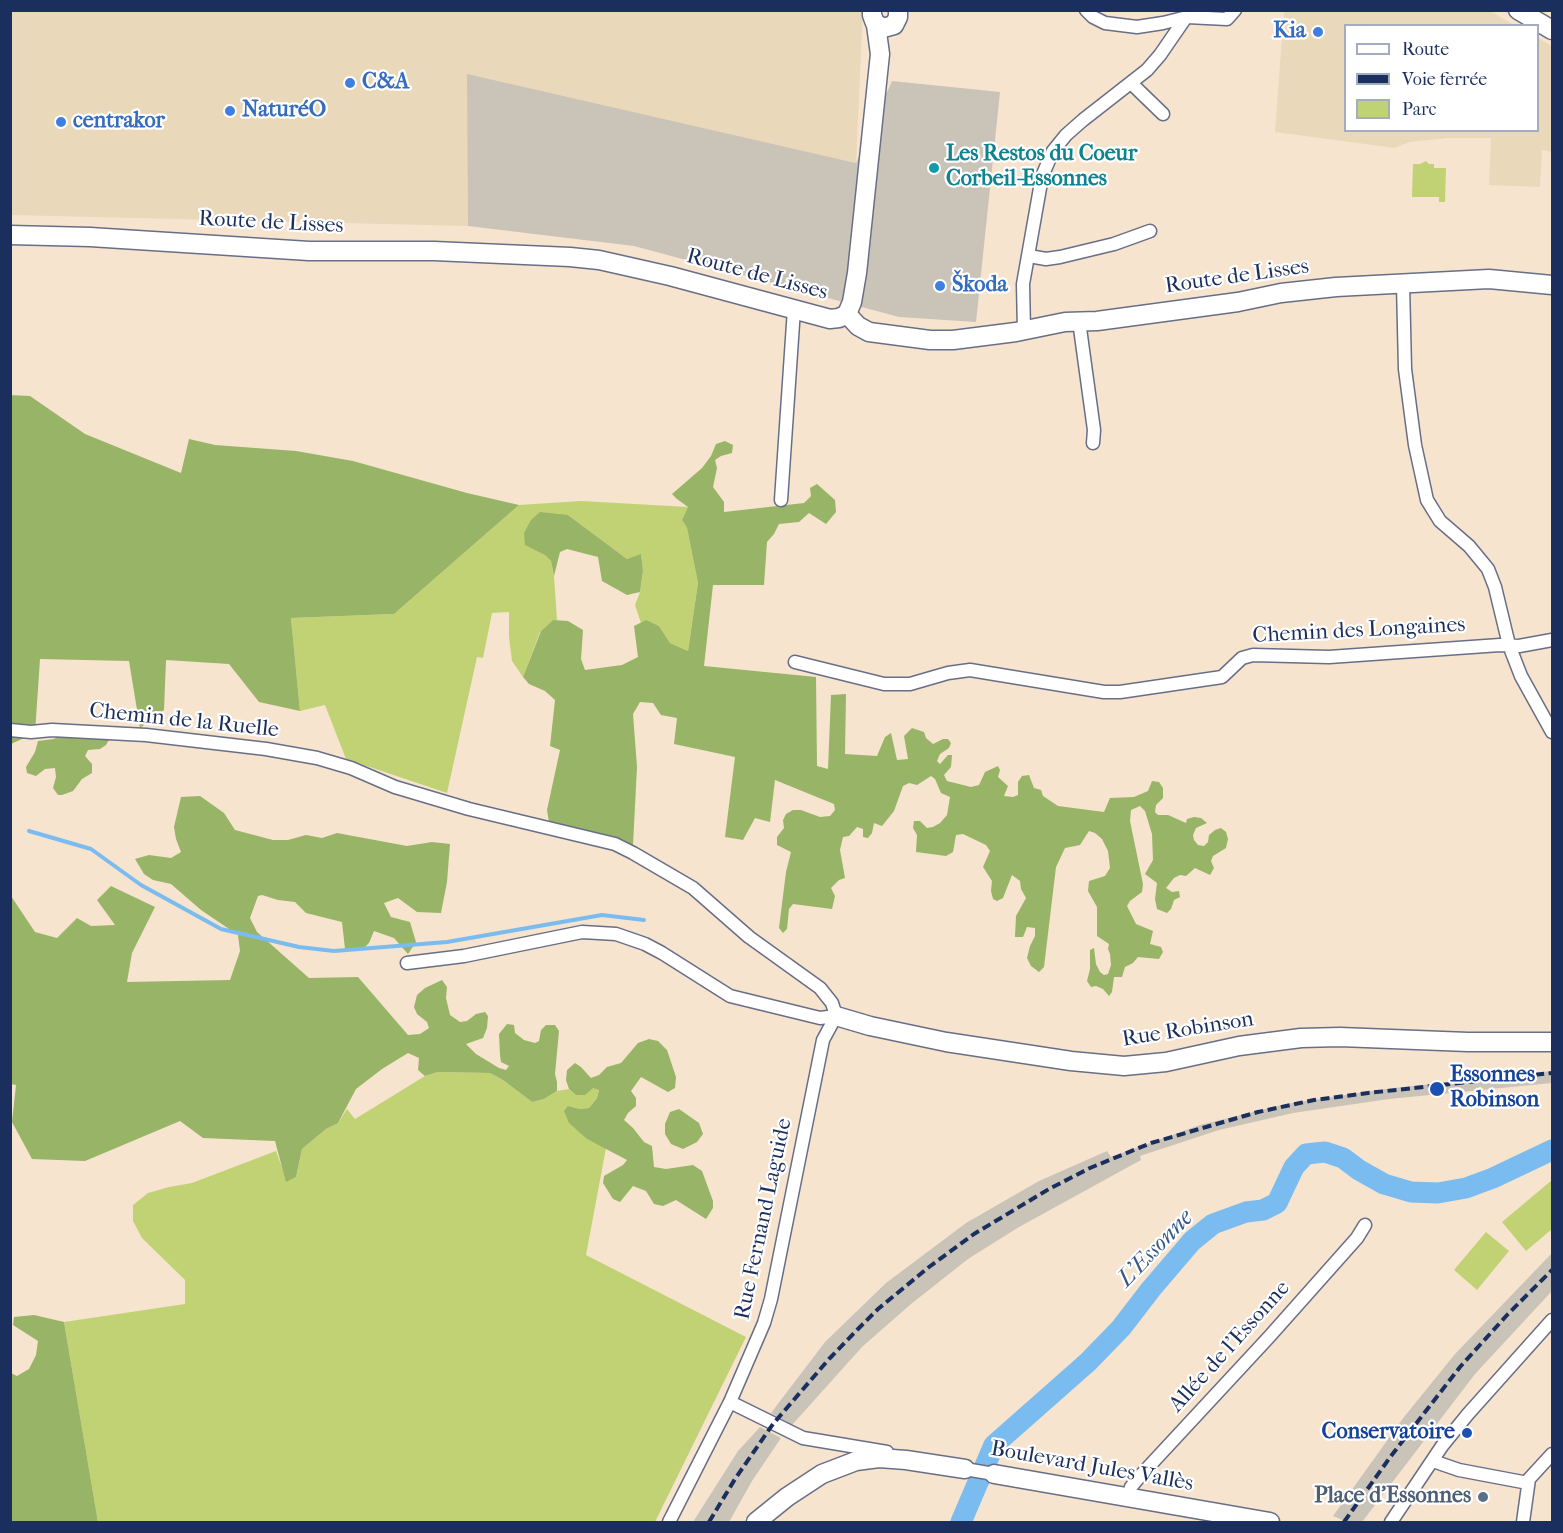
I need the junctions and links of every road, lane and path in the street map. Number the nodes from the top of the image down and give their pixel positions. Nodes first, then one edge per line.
1 (1086, 10) edge
2 (1235, 10) edge
3 (1518, 10) edge
4 (1539, 10) edge
5 (1189, 14) edge
6 (884, 18) edge
7 (1552, 18) edge
8 (1552, 30) edge
9 (1132, 84) junction
10 (1163, 114) dead end
11 (1150, 231) dead end
12 (10, 235) edge
13 (1029, 256) junction
14 (1403, 284) junction
15 (1552, 285) edge
16 (794, 309) junction
17 (847, 314) junction
18 (1079, 321) junction
19 (1024, 331) junction
20 (1093, 443) dead end
21 (781, 500) dead end
22 (1552, 640) edge
23 (1509, 645) junction
24 (795, 662) dead end
25 (10, 730) edge
26 (1552, 732) edge
27 (406, 963) dead end
28 (836, 1016) junction
29 (1552, 1042) edge
30 (1365, 1225) dead end
31 (1552, 1320) edge
32 (730, 1402) junction
33 (852, 1454) junction
34 (1552, 1454) edge
35 (1432, 1461) junction
36 (965, 1469) joint
37 (994, 1474) joint
38 (1528, 1483) junction
39 (1128, 1497) junction
40 (669, 1522) edge
41 (756, 1522) edge
42 (1270, 1522) edge
43 (1390, 1522) edge
44 (1523, 1522) edge

1 - 5 street
2 - 5 street
3 - 8 street
4 - 7 street
5 - 9 street
6 - 17 street
9 - 10 street
9 - 13 street
11 - 13 street
12 - 16 street, Route de Lisses
13 - 19 street
14 - 15 street, Route de Lisses
14 - 18 street, Route de Lisses
14 - 23 street
16 - 17 street, Route de Lisses
16 - 21 street
17 - 19 street, Route de Lisses
18 - 19 street, Route de Lisses
18 - 20 street
22 - 23 street, Chemin des Longaines
23 - 24 street, Chemin des Longaines
23 - 26 street
25 - 28 street, Chemin de la Ruelle
27 - 28 street
28 - 29 street, Rue Robinson
28 - 32 street, Rue Fernand Laguide
30 - 39 street, Allée de l'Essonne
31 - 35 street
32 - 33 street, Boulevard Jules Vallès
32 - 40 street, Rue Fernand Laguide
33 - 36 street, Boulevard Jules Vallès
33 - 41 street
34 - 38 street
35 - 38 street
35 - 43 street
36 - 37 street, Boulevard Jules Vallès
37 - 39 street, Boulevard Jules Vallès
38 - 44 street
39 - 42 street, Boulevard Jules Vallès

